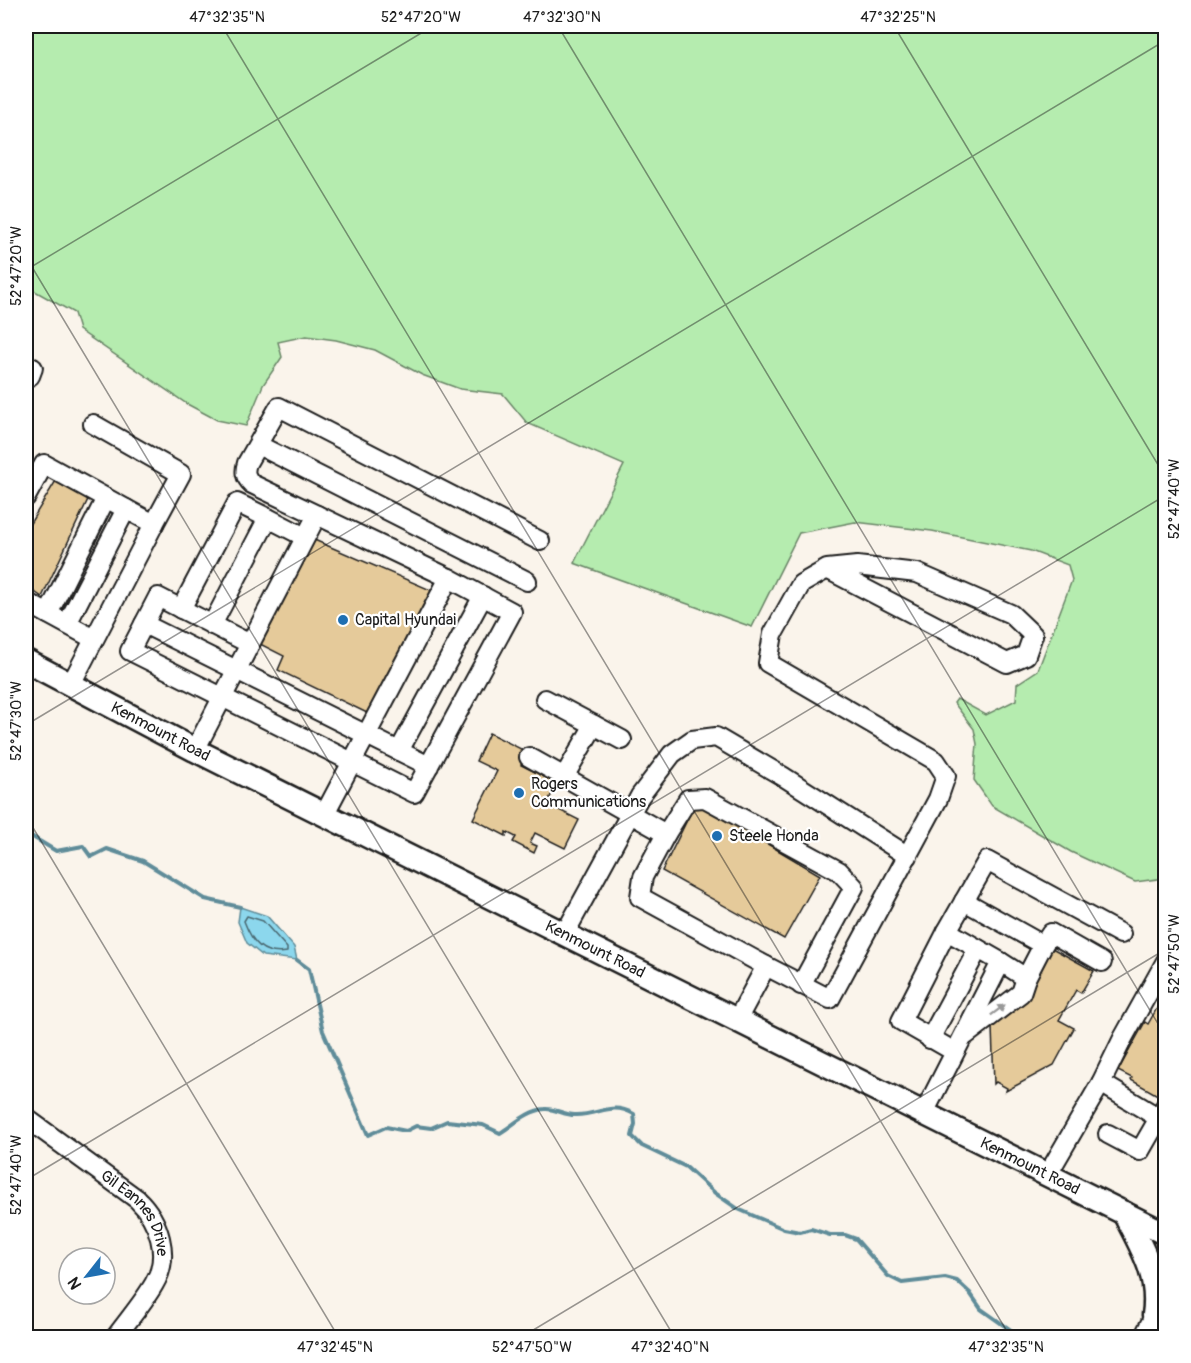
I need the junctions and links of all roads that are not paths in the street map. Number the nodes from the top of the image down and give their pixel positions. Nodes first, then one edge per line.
1 (26, 364) edge
2 (26, 373) edge
3 (93, 424) dead end
4 (258, 445) junction
5 (26, 497) edge
6 (106, 498) junction
7 (126, 509) junction
8 (317, 515) junction
9 (268, 518) junction
10 (154, 524) junction
11 (305, 537) junction
12 (540, 541) dead end
13 (827, 569) junction
14 (449, 579) junction
15 (527, 581) dead end
16 (483, 596) junction
17 (26, 602) edge
18 (181, 609) junction
19 (48, 614) junction
20 (67, 624) junction
21 (144, 624) junction
22 (212, 625) junction
23 (94, 639) junction
24 (250, 645) junction
25 (26, 661) edge
26 (237, 669) junction
27 (70, 686) junction
28 (222, 698) junction
29 (545, 699) dead end
30 (594, 725) junction
31 (367, 734) junction
32 (622, 740) dead end
33 (195, 750) junction
34 (399, 751) junction
35 (529, 757) dead end
36 (352, 762) junction
37 (429, 766) junction
38 (564, 777) junction
39 (630, 814) junction
40 (324, 815) junction
41 (666, 834) junction
42 (908, 856) junction
43 (964, 901) junction
44 (843, 908) junction
45 (871, 924) junction
46 (947, 932) junction
47 (1121, 934) dead end
48 (564, 935) junction
49 (1043, 945) junction
50 (978, 949) junction
51 (1166, 961) edge
52 (1001, 962) junction
53 (1102, 962) dead end
54 (766, 966) junction
55 (1026, 978) junction
56 (801, 985) junction
57 (737, 1020) junction
58 (930, 1038) junction
59 (959, 1045) junction
60 (1101, 1083) junction
61 (1162, 1112) edge
62 (924, 1113) junction
63 (26, 1118) edge
64 (1108, 1134) dead end
65 (1048, 1174) junction
66 (1124, 1213) junction
67 (1166, 1234) edge
68 (1166, 1293) edge
69 (1160, 1311) edge
70 (115, 1338) edge
71 (1143, 1338) edge

1 - 2 street
3 - 10 street
4 - 8 street
4 - 12 street
4 - 15 street
5 - 6 street
6 - 7 street
6 - 19 street
7 - 10 street
7 - 20 street
8 - 11 street
8 - 14 street
9 - 11 street
9 - 18 street
9 - 22 street
10 - 23 street
11 - 24 street
13 - 13 street
13 - 42 street
14 - 16 street
14 - 31 street
16 - 34 street
16 - 37 street
17 - 19 street
18 - 21 street
18 - 22 street
19 - 20 street
20 - 23 street
21 - 26 street
21 - 28 street
22 - 24 street
23 - 27 street
24 - 26 street
25 - 27 main road, Kenmount Road
26 - 28 street
26 - 31 street
27 - 33 main road, Kenmount Road
28 - 33 street
28 - 36 street
29 - 30 street
30 - 32 street
30 - 38 street
31 - 34 street
31 - 36 street
33 - 40 main road, Kenmount Road
34 - 37 street
35 - 38 street
36 - 37 street
36 - 40 street
38 - 39 street
39 - 41 street
39 - 42 street
39 - 48 street
40 - 48 main road, Kenmount Road
41 - 44 street
41 - 54 street
42 - 45 street
43 - 46 street
43 - 47 street
43 - 49 street
44 - 45 street
44 - 56 street
45 - 56 street
46 - 50 street
46 - 58 street
48 - 57 main road, Kenmount Road
49 - 53 street
49 - 55 street
50 - 52 street
50 - 58 street
51 - 60 street
52 - 55 street
52 - 59 street
54 - 56 street
54 - 57 street
59 -> 55 street
57 - 62 main road, Kenmount Road
58 - 59 street
59 - 62 street
60 - 61 street
60 - 65 street
61 - 64 street
62 - 65 main road, Kenmount Road
63 - 70 street, Gil Eannes Drive
65 - 66 main road, Kenmount Road
66 - 67 main road, Kenmount Road
66 - 69 main road
68 - 69 street
69 - 71 street

